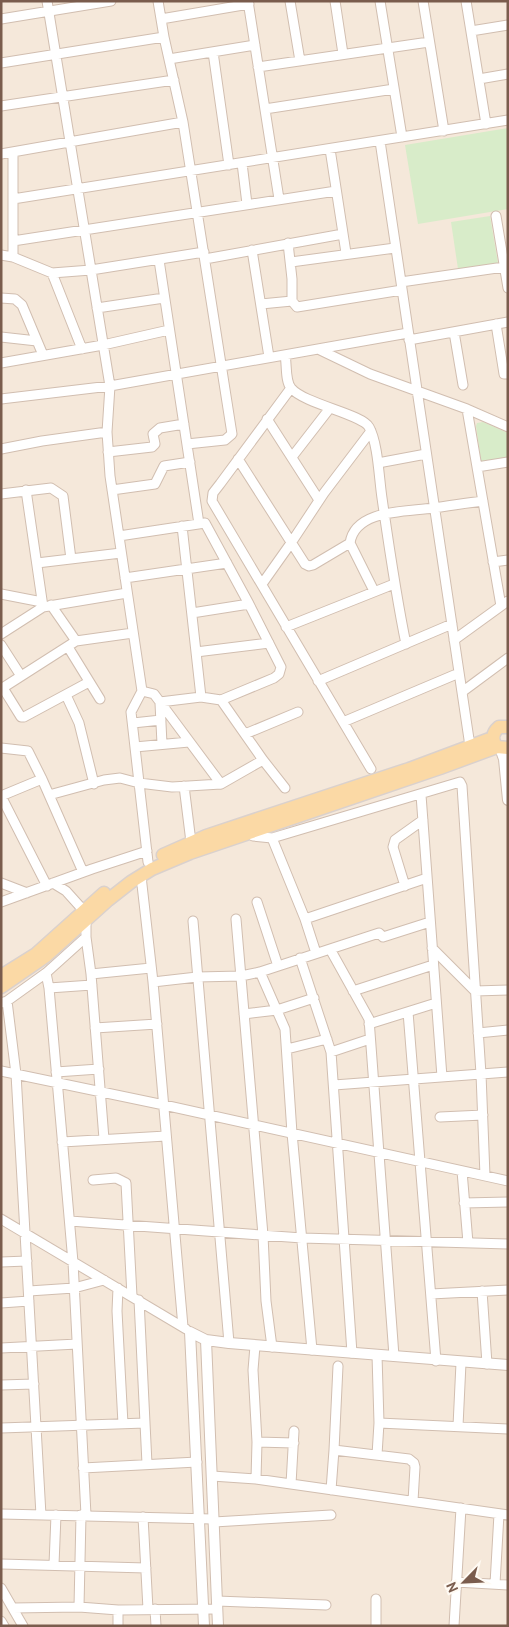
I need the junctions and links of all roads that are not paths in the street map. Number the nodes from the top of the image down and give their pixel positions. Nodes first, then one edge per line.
1 (47, 1) edge
2 (158, 1) edge
3 (290, 1) edge
4 (335, 1) edge
5 (380, 1) edge
6 (423, 1) edge
7 (466, 1) edge
8 (105, 2) edge
9 (248, 2) edge
10 (205, 6) edge
11 (48, 12) junction
12 (161, 18) junction
13 (1, 19) edge
14 (508, 25) edge
15 (471, 31) junction
16 (164, 37) junction
17 (429, 42) junction
18 (255, 46) junction
19 (387, 48) junction
20 (214, 52) junction
21 (55, 54) junction
22 (343, 54) junction
23 (169, 59) junction
24 (300, 61) junction
25 (1, 63) edge
26 (258, 67) junction
27 (508, 74) edge
28 (478, 79) junction
29 (174, 80) junction
30 (394, 89) junction
31 (62, 96) junction
32 (1, 106) edge
33 (265, 109) junction
34 (508, 120) edge
35 (183, 122) junction
36 (486, 124) junction
37 (444, 130) junction
38 (402, 137) junction
39 (380, 141) junction
40 (70, 142) junction
41 (330, 149) junction
42 (13, 152) junction
43 (1, 154) edge
44 (272, 158) junction
45 (242, 163) junction
46 (229, 165) junction
47 (192, 171) junction
48 (77, 189) junction
49 (336, 191) junction
50 (13, 199) junction
51 (279, 199) junction
52 (247, 204) junction
53 (198, 212) junction
54 (496, 216) dead end
55 (84, 230) junction
56 (343, 234) junction
57 (13, 241) junction
58 (288, 243) junction
59 (395, 248) junction
60 (252, 250) junction
61 (346, 253) junction
62 (1, 255) edge
63 (204, 256) junction
64 (13, 257) junction
65 (159, 260) junction
66 (290, 262) junction
67 (504, 267) junction
68 (90, 270) junction
69 (52, 272) junction
70 (401, 286) junction
71 (508, 288) edge
72 (1, 298) edge
73 (164, 298) junction
74 (292, 301) junction
75 (261, 304) junction
76 (97, 308) junction
77 (508, 322) edge
78 (496, 324) junction
79 (169, 330) junction
80 (454, 332) junction
81 (409, 336) junction
82 (1, 337) edge
83 (37, 341) junction
84 (103, 345) junction
85 (82, 349) junction
86 (318, 349) junction
87 (286, 354) junction
88 (43, 355) junction
89 (269, 358) junction
90 (1, 363) edge
91 (220, 366) junction
92 (176, 374) junction
93 (508, 374) edge
94 (463, 385) dead end
95 (110, 386) junction
96 (291, 388) junction
97 (417, 390) junction
98 (1, 399) edge
99 (330, 408) junction
100 (467, 409) junction
101 (268, 419) junction
102 (184, 424) junction
103 (508, 427) edge
104 (371, 431) junction
105 (107, 432) junction
106 (187, 444) junction
107 (1, 449) edge
108 (108, 452) junction
109 (426, 454) junction
110 (292, 456) junction
111 (238, 459) junction
112 (190, 462) junction
113 (508, 462) edge
114 (378, 463) junction
115 (477, 467) junction
116 (26, 490) junction
117 (112, 490) junction
118 (1, 494) edge
119 (319, 500) junction
120 (483, 501) junction
121 (434, 508) junction
122 (384, 514) junction
123 (199, 524) junction
124 (182, 526) junction
125 (119, 536) junction
126 (291, 543) junction
127 (350, 543) junction
128 (121, 553) junction
129 (71, 559) junction
130 (508, 560) edge
131 (227, 562) junction
132 (493, 562) junction
133 (37, 563) junction
134 (187, 568) junction
135 (125, 578) junction
136 (262, 584) junction
137 (394, 584) junction
138 (374, 591) junction
139 (127, 593) junction
140 (1, 594) edge
141 (249, 604) junction
142 (504, 604) edge
143 (46, 605) junction
144 (192, 613) junction
145 (452, 624) junction
146 (286, 628) junction
147 (133, 633) junction
148 (1, 634) edge
149 (454, 640) junction
150 (1, 644) edge
151 (72, 644) junction
152 (269, 644) junction
153 (406, 644) junction
154 (196, 652) junction
155 (508, 658) edge
156 (459, 673) junction
157 (21, 676) junction
158 (318, 680) junction
159 (90, 682) junction
160 (2, 688) edge
161 (142, 691) junction
162 (462, 692) junction
163 (66, 695) junction
164 (201, 697) junction
165 (100, 699) dead end
166 (221, 700) junction
167 (160, 702) junction
168 (298, 712) dead end
169 (161, 720) junction
170 (343, 722) junction
171 (132, 724) junction
172 (508, 727) edge
173 (245, 734) junction
174 (189, 742) junction
175 (162, 744) junction
176 (499, 745) edge
177 (470, 746) junction
178 (135, 747) junction
179 (1, 748) edge
180 (263, 760) junction
181 (371, 769) dead end
182 (42, 779) junction
183 (139, 783) junction
184 (94, 784) junction
185 (221, 784) junction
186 (184, 786) junction
187 (285, 788) dead end
188 (49, 795) junction
189 (421, 795) junction
190 (1, 796) edge
191 (508, 800) edge
192 (423, 820) junction
193 (250, 832) junction
194 (272, 838) junction
195 (191, 842) junction
196 (147, 856) junction
197 (83, 872) junction
198 (141, 876) junction
199 (427, 878) junction
200 (1, 882) edge
201 (50, 884) junction
202 (405, 886) junction
203 (28, 893) junction
204 (1, 902) edge
205 (257, 902) dead end
206 (85, 916) junction
207 (305, 919) junction
208 (236, 920) dead end
209 (193, 921) dead end
210 (430, 922) junction
211 (86, 937) junction
212 (432, 948) junction
213 (330, 949) junction
214 (316, 953) junction
215 (300, 958) junction
216 (434, 964) junction
217 (278, 966) junction
218 (151, 968) junction
219 (260, 972) junction
220 (46, 973) junction
221 (91, 974) junction
222 (1, 976) edge
223 (241, 976) junction
224 (197, 977) junction
225 (153, 982) junction
226 (92, 985) junction
227 (1, 987) edge
228 (49, 988) junction
229 (508, 990) edge
230 (354, 991) junction
231 (475, 991) junction
232 (314, 998) junction
233 (4, 1002) edge
234 (436, 1004) junction
235 (277, 1010) junction
236 (408, 1012) junction
237 (244, 1014) junction
238 (157, 1024) junction
239 (369, 1024) junction
240 (95, 1028) junction
241 (508, 1030) edge
242 (478, 1033) junction
243 (327, 1039) junction
244 (370, 1039) junction
245 (287, 1049) junction
246 (332, 1052) junction
247 (99, 1069) junction
248 (1, 1071) edge
249 (56, 1072) junction
250 (508, 1072) edge
251 (16, 1074) junction
252 (481, 1074) junction
253 (442, 1077) junction
254 (414, 1079) junction
255 (374, 1082) junction
256 (57, 1083) junction
257 (334, 1085) junction
258 (100, 1092) junction
259 (164, 1104) junction
260 (209, 1115) junction
261 (483, 1115) junction
262 (440, 1117) dead end
263 (253, 1124) junction
264 (292, 1133) junction
265 (166, 1136) junction
266 (104, 1140) junction
267 (62, 1142) junction
268 (338, 1143) junction
269 (379, 1152) junction
270 (420, 1162) junction
271 (462, 1171) junction
272 (485, 1176) junction
273 (93, 1180) dead end
274 (508, 1181) edge
275 (508, 1202) edge
276 (464, 1203) junction
277 (1, 1219) edge
278 (70, 1221) junction
279 (128, 1225) junction
280 (173, 1229) junction
281 (219, 1232) junction
282 (26, 1234) junction
283 (262, 1235) junction
284 (302, 1238) junction
285 (344, 1240) junction
286 (385, 1241) junction
287 (427, 1242) junction
288 (468, 1243) junction
289 (508, 1244) edge
290 (27, 1261) junction
291 (1, 1262) edge
292 (73, 1262) junction
293 (104, 1280) junction
294 (74, 1288) junction
295 (118, 1288) junction
296 (29, 1290) junction
297 (508, 1290) edge
298 (482, 1291) junction
299 (431, 1294) junction
300 (136, 1298) junction
301 (29, 1301) junction
302 (1, 1303) edge
303 (186, 1330) junction
304 (206, 1340) junction
305 (229, 1343) junction
306 (77, 1344) junction
307 (255, 1346) junction
308 (1, 1348) edge
309 (32, 1348) junction
310 (272, 1348) junction
311 (312, 1350) junction
312 (352, 1353) junction
313 (377, 1355) junction
314 (394, 1356) junction
315 (436, 1361) junction
316 (461, 1363) junction
317 (487, 1364) junction
318 (338, 1366) dead end
319 (508, 1366) edge
320 (34, 1384) junction
321 (1, 1385) edge
322 (145, 1423) junction
323 (379, 1423) junction
324 (123, 1424) junction
325 (81, 1425) junction
326 (458, 1426) junction
327 (36, 1427) junction
328 (1, 1428) edge
329 (508, 1429) edge
330 (294, 1431) dead end
331 (257, 1442) junction
332 (294, 1443) junction
333 (334, 1450) junction
334 (377, 1456) junction
335 (197, 1462) junction
336 (148, 1464) junction
337 (83, 1468) junction
338 (212, 1476) junction
339 (256, 1480) junction
340 (291, 1484) junction
341 (331, 1490) junction
342 (413, 1501) junction
343 (461, 1508) junction
344 (1, 1514) edge
345 (40, 1514) junction
346 (504, 1514) edge
347 (56, 1515) junction
348 (83, 1515) junction
349 (331, 1515) dead end
350 (143, 1516) junction
351 (200, 1518) junction
352 (213, 1520) junction
353 (1, 1564) edge
354 (54, 1565) junction
355 (80, 1566) junction
356 (146, 1568) junction
357 (456, 1582) junction
358 (495, 1584) junction
359 (508, 1585) edge
360 (1, 1588) edge
361 (376, 1599) dead end
362 (217, 1605) junction
363 (326, 1605) dead end
364 (79, 1607) junction
365 (13, 1608) junction
366 (152, 1609) junction
367 (202, 1609) junction
368 (118, 1610) junction
369 (1, 1620) edge
370 (4, 1626) edge
371 (23, 1626) edge
372 (118, 1626) edge
373 (156, 1626) edge
374 (204, 1626) edge
375 (218, 1626) edge
376 (376, 1626) edge
377 (454, 1626) edge

1 - 11 street
2 - 12 street
3 - 24 street
4 - 22 street
5 - 19 street
6 - 17 street
7 - 15 street
8 - 11 street
9 - 10 street
9 - 18 street
10 - 12 street
11 - 13 street
11 - 21 street
12 - 16 street
14 - 15 street
15 - 28 street
16 - 21 street
16 - 23 street
17 - 19 street
17 - 37 street
18 - 20 street
18 - 26 street
19 - 22 street
19 - 30 street
20 - 23 street
20 - 46 street
21 - 25 street
21 - 31 street
22 - 24 street
23 - 29 street
24 - 26 street
26 - 33 street
27 - 28 street
28 - 36 street
29 - 31 street
29 - 35 street
30 - 33 street
30 - 38 street
31 - 32 street
31 - 40 street
33 - 44 street
34 - 36 street
35 - 40 street
35 - 47 street
36 - 37 street
37 - 38 street
38 - 39 street
39 - 41 street
39 - 59 street
40 - 42 street
40 - 48 street
41 - 44 street
41 - 49 street
42 - 43 street
42 - 50 street
44 - 45 street
44 - 51 street
45 - 46 street
45 - 52 street
46 - 47 street
47 - 48 street
47 - 53 street
48 - 50 street
48 - 55 street
49 - 51 street
49 - 56 street
50 - 57 street
51 - 52 street
52 - 53 street
53 - 55 street
53 - 63 street
54 - 67 street
55 - 57 street
55 - 68 street
56 - 58 street
56 - 61 street
57 - 64 street
58 - 60 street
58 - 66 street
59 - 61 street
59 - 70 street
60 - 63 street
60 - 75 street
61 - 66 street
62 - 64 street
63 - 65 street
63 - 91 street
64 - 69 street
65 - 68 street
65 - 73 street
66 - 74 street
67 - 70 street
67 - 71 street
68 - 69 street
68 - 76 street
69 - 85 street
70 - 74 street
70 - 81 street
72 - 83 street
73 - 76 street
73 - 79 street
74 - 75 street
75 - 89 street
76 - 84 street
77 - 78 street
78 - 80 street
78 - 93 street
79 - 84 street
79 - 92 street
80 - 81 street
80 - 94 street
81 - 86 street
81 - 97 street
82 - 83 street
83 - 88 street
84 - 85 street
84 - 95 street
85 - 88 street
86 - 87 street
86 - 97 street
87 - 89 street
87 - 96 street
88 - 90 street
89 - 91 street
91 - 92 street
91 - 106 street
92 - 95 street
92 - 102 street
95 - 98 street
95 - 105 street
96 - 99 street
96 - 101 street
97 - 100 street
97 - 109 street
99 - 104 street
99 - 110 street
100 - 103 street
100 - 115 street
101 - 110 street
101 - 111 street
102 - 106 street
102 - 108 street
104 - 114 street
104 - 119 street
105 - 107 street
105 - 108 street
106 - 112 street
108 - 117 street
109 - 114 street
109 - 121 street
110 - 119 street
111 - 126 street
111 - 136 street
112 - 117 street
112 - 123 street
113 - 115 street
114 - 122 street
115 - 120 street
116 - 118 street
116 - 129 street
116 - 133 street
117 - 125 street
119 - 126 street
120 - 121 street
120 - 132 street
121 - 122 street
121 - 145 street
122 - 127 street
122 - 137 street
123 - 124 street
123 - 131 street
124 - 125 street
124 - 134 street
125 - 128 street
126 - 127 street
126 - 136 street
127 - 138 street
128 - 129 street
128 - 135 street
129 - 133 street
130 - 132 street
131 - 134 street
131 - 141 street
132 - 142 street
133 - 143 street
134 - 135 street
134 - 144 street
135 - 139 street
136 - 146 street
137 - 138 street
137 - 153 street
138 - 146 street
139 - 143 street
139 - 147 street
140 - 143 street
141 - 144 street
141 - 152 street
142 - 149 street
143 - 148 street
143 - 151 street
144 - 154 street
145 - 149 street
145 - 153 street
146 - 158 street
147 - 151 street
147 - 161 street
149 - 156 street
150 - 157 street
151 - 157 street
151 - 159 street
152 - 154 street
152 - 166 street
153 - 158 street
154 - 164 street
155 - 162 street
156 - 162 street
156 - 170 street
157 - 160 street
158 - 170 street
159 - 163 street
159 - 165 street
160 - 163 street
161 - 167 street
161 - 171 street
162 - 177 street
163 - 184 street
164 - 166 street
164 - 167 street
166 - 173 street
167 - 169 street
167 - 174 street
168 - 173 street
169 - 171 street
169 - 175 street
170 - 181 street
171 - 178 street
172 - 176 main road
173 - 180 street
174 - 175 street
174 - 185 street
175 - 178 street
176 - 177 main road
176 - 191 street
176 - 193 main road
177 - 195 main road
178 - 183 street
179 - 182 street
180 - 185 street
180 - 187 street
182 - 188 street
182 - 190 street
183 - 184 street
183 - 186 street
183 - 196 street
184 - 188 street
185 - 186 street
186 - 195 street
188 - 197 street
189 - 192 street
189 - 194 street
189 - 231 street
190 - 201 street
192 - 199 street
192 - 202 street
193 - 194 street
193 - 198 main road
194 - 207 street
195 - 196 main road
196 - 197 street
196 - 206 main road
197 - 201 street
198 - 206 main road
198 - 218 street
199 - 202 street
199 - 210 street
200 - 203 street
201 - 203 street
201 - 206 street
202 - 207 street
203 - 204 street
205 - 217 street
206 - 211 street
206 - 222 main road
206 - 227 main road
207 - 214 street
208 - 223 street
209 - 224 street
210 - 212 street
210 - 213 street
211 - 220 street
211 - 221 street
212 - 216 street
212 - 231 street
213 - 214 street
213 - 230 street
214 - 215 street
215 - 217 street
215 - 232 street
216 - 230 street
216 - 234 street
217 - 219 street
218 - 221 street
218 - 225 street
219 - 223 street
219 - 235 street
220 - 228 street
220 - 233 street
221 - 226 street
223 - 224 street
223 - 237 street
224 - 225 street
224 - 260 street
225 - 238 street
226 - 228 street
226 - 240 street
228 - 249 street
229 - 231 street
230 - 239 street
231 - 242 street
232 - 235 street
232 - 243 street
233 - 251 street
234 - 236 street
234 - 253 street
235 - 237 street
235 - 245 street
236 - 239 street
236 - 254 street
237 - 263 street
238 - 240 street
238 - 259 street
239 - 244 street
240 - 247 street
241 - 242 street
242 - 252 street
243 - 245 street
243 - 246 street
244 - 246 street
244 - 255 street
245 - 264 street
246 - 257 street
247 - 249 street
247 - 258 street
248 - 251 street
249 - 256 street
250 - 252 street
251 - 256 street
251 - 282 street
252 - 253 street
252 - 261 street
253 - 254 street
254 - 255 street
254 - 270 street
255 - 257 street
255 - 269 street
256 - 258 street
256 - 267 street
257 - 268 street
258 - 259 street
258 - 266 street
259 - 260 street
259 - 265 street
260 - 263 street
260 - 281 street
261 - 262 street
261 - 272 street
263 - 264 street
263 - 283 street
264 - 268 street
264 - 284 street
265 - 266 street
265 - 280 street
266 - 267 street
267 - 278 street
268 - 269 street
268 - 285 street
269 - 270 street
269 - 286 street
270 - 271 street
270 - 287 street
271 - 272 street
271 - 276 street
272 - 274 street
273 - 279 street
275 - 276 street
276 - 288 street
277 - 282 street
278 - 279 street
278 - 292 street
279 - 280 street
279 - 300 street
280 - 281 street
280 - 303 street
281 - 283 street
281 - 305 street
282 - 290 street
282 - 292 street
283 - 284 street
283 - 310 street
284 - 285 street
284 - 311 street
285 - 286 street
285 - 312 street
286 - 287 street
286 - 314 street
287 - 288 street
287 - 299 street
288 - 289 street
290 - 291 street
290 - 296 street
292 - 293 street
292 - 294 street
293 - 294 street
293 - 295 street
294 - 296 street
294 - 306 street
295 - 300 street
295 - 324 street
296 - 301 street
297 - 298 street
298 - 299 street
298 - 317 street
299 - 315 street
300 - 303 street
300 - 322 street
301 - 302 street
301 - 309 street
303 - 304 street
303 - 335 street
304 - 305 street
304 - 338 street
305 - 307 street
306 - 309 street
306 - 325 street
307 - 310 street
307 - 331 street
308 - 309 street
309 - 320 street
310 - 311 street
311 - 312 street
312 - 313 street
313 - 314 street
313 - 323 street
314 - 315 street
315 - 316 street
316 - 317 street
316 - 326 street
317 - 319 street
318 - 333 street
320 - 321 street
320 - 327 street
322 - 324 street
322 - 336 street
323 - 326 street
323 - 334 street
324 - 325 street
325 - 327 street
325 - 337 street
326 - 329 street
327 - 328 street
327 - 345 street
330 - 332 street
331 - 332 street
331 - 339 street
332 - 340 street
333 - 334 street
333 - 341 street
334 - 342 street
335 - 336 street
335 - 351 street
336 - 337 street
337 - 348 street
338 - 339 street
338 - 352 street
339 - 340 street
340 - 341 street
341 - 342 street
342 - 343 street
343 - 346 street
343 - 357 street
344 - 345 street
345 - 347 street
346 - 358 street
347 - 348 street
347 - 354 street
348 - 350 street
348 - 355 street
349 - 352 street
350 - 351 street
350 - 356 street
351 - 352 street
351 - 367 street
352 - 362 street
353 - 354 street
354 - 355 street
355 - 356 street
355 - 364 street
356 - 366 street
357 - 358 street
357 - 377 street
358 - 359 street
360 - 365 street
361 - 376 street
362 - 363 street
362 - 367 street
362 - 375 street
364 - 365 street
364 - 368 street
365 - 371 street
366 - 367 street
366 - 368 street
366 - 373 street
367 - 374 street
368 - 372 street
369 - 370 street

